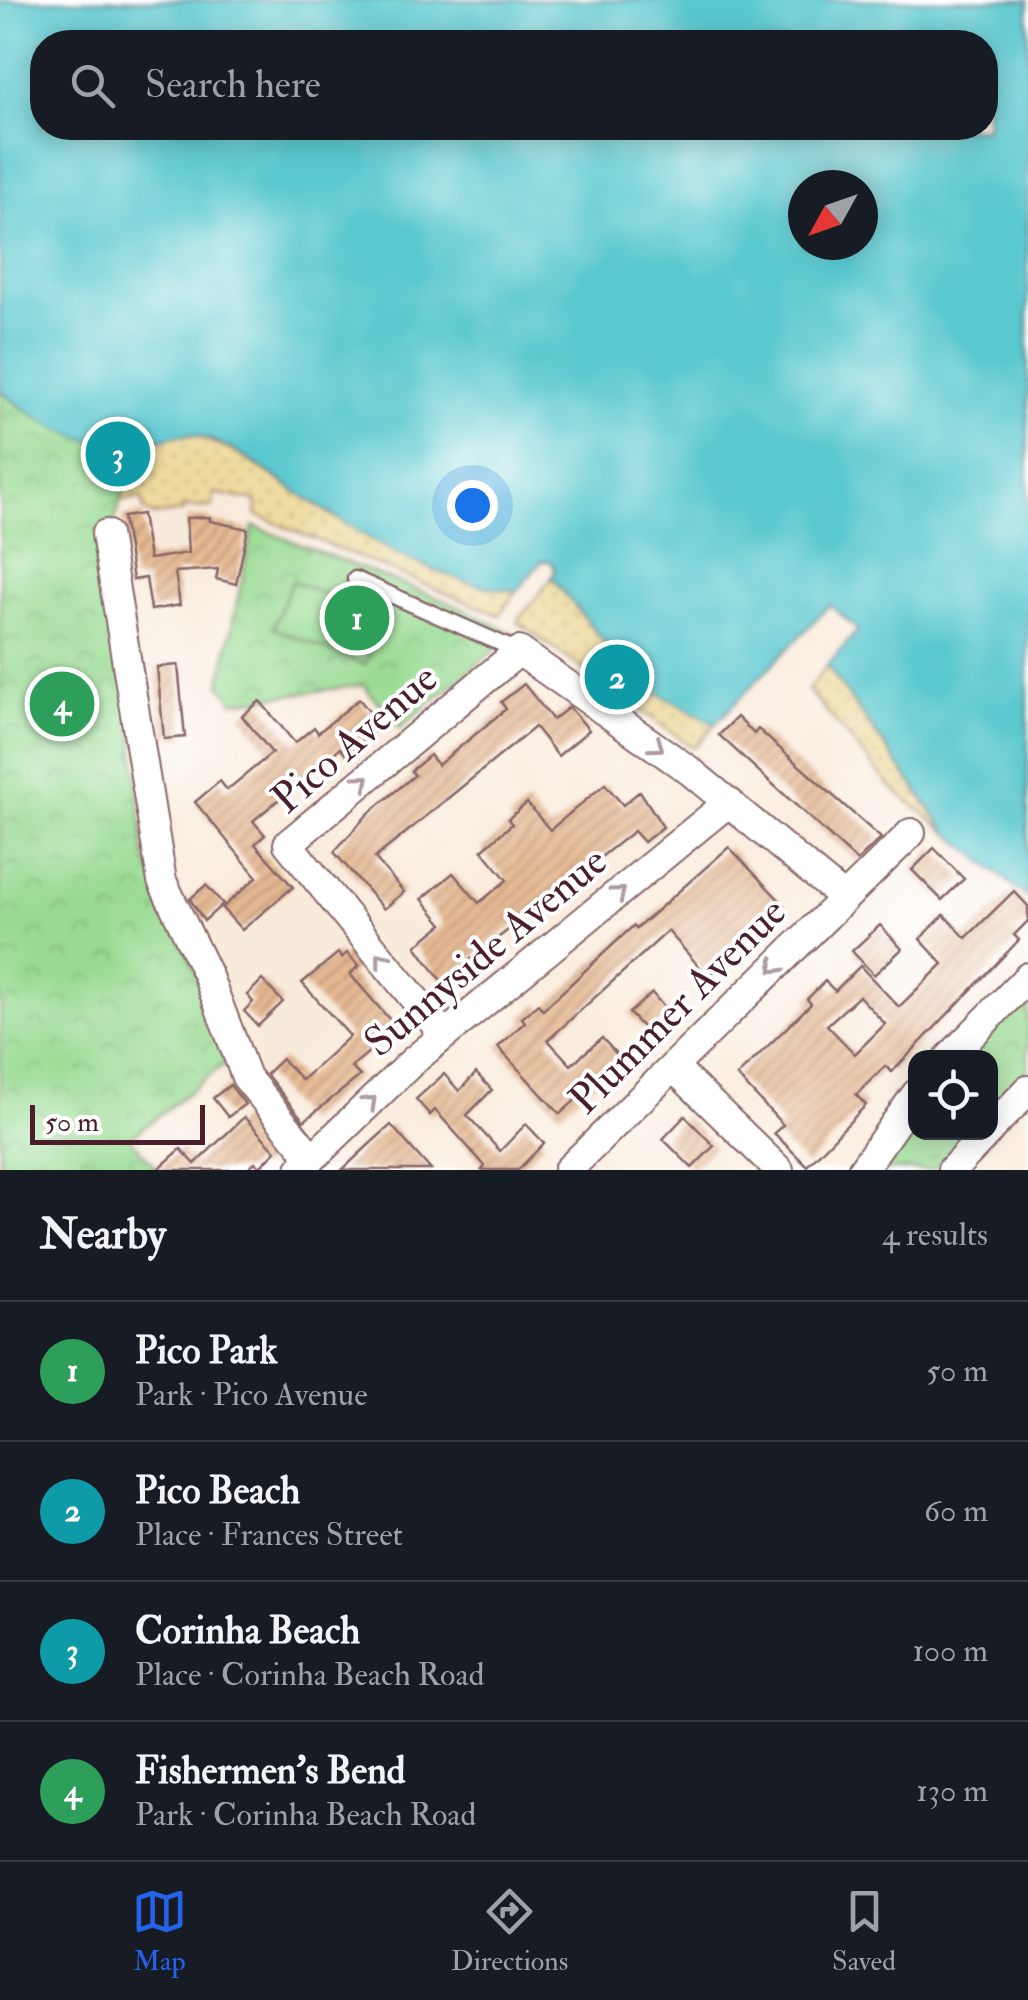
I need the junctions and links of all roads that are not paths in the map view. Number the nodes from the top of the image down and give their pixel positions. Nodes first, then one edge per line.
1 (106, 534) dead end
2 (355, 579) dead end
3 (519, 652) junction
4 (729, 802) junction
5 (911, 833) dead end
6 (844, 898) junction
7 (1028, 977) edge
8 (444, 1035) junction
9 (958, 1050) edge
10 (672, 1068) junction
11 (1028, 1090) edge
12 (908, 1105) edge
13 (998, 1122) edge
14 (980, 1140) edge
15 (306, 1164) edge
16 (568, 1170) edge
17 (779, 1170) edge
18 (862, 1170) edge
19 (952, 1170) edge

1 - 15 street
2 - 3 lane
3 -> 4 street
8 -> 3 street, Pico Avenue
4 - 6 street
8 -> 4 street, Sunnyside Avenue
5 - 6 street, Plummer Avenue
6 -> 10 street, Plummer Avenue
7 - 9 street
15 -> 8 street, Sunnyside Avenue
10 - 16 street, Plummer Avenue
10 - 17 street
11 - 13 street
12 - 18 street
14 - 19 street

